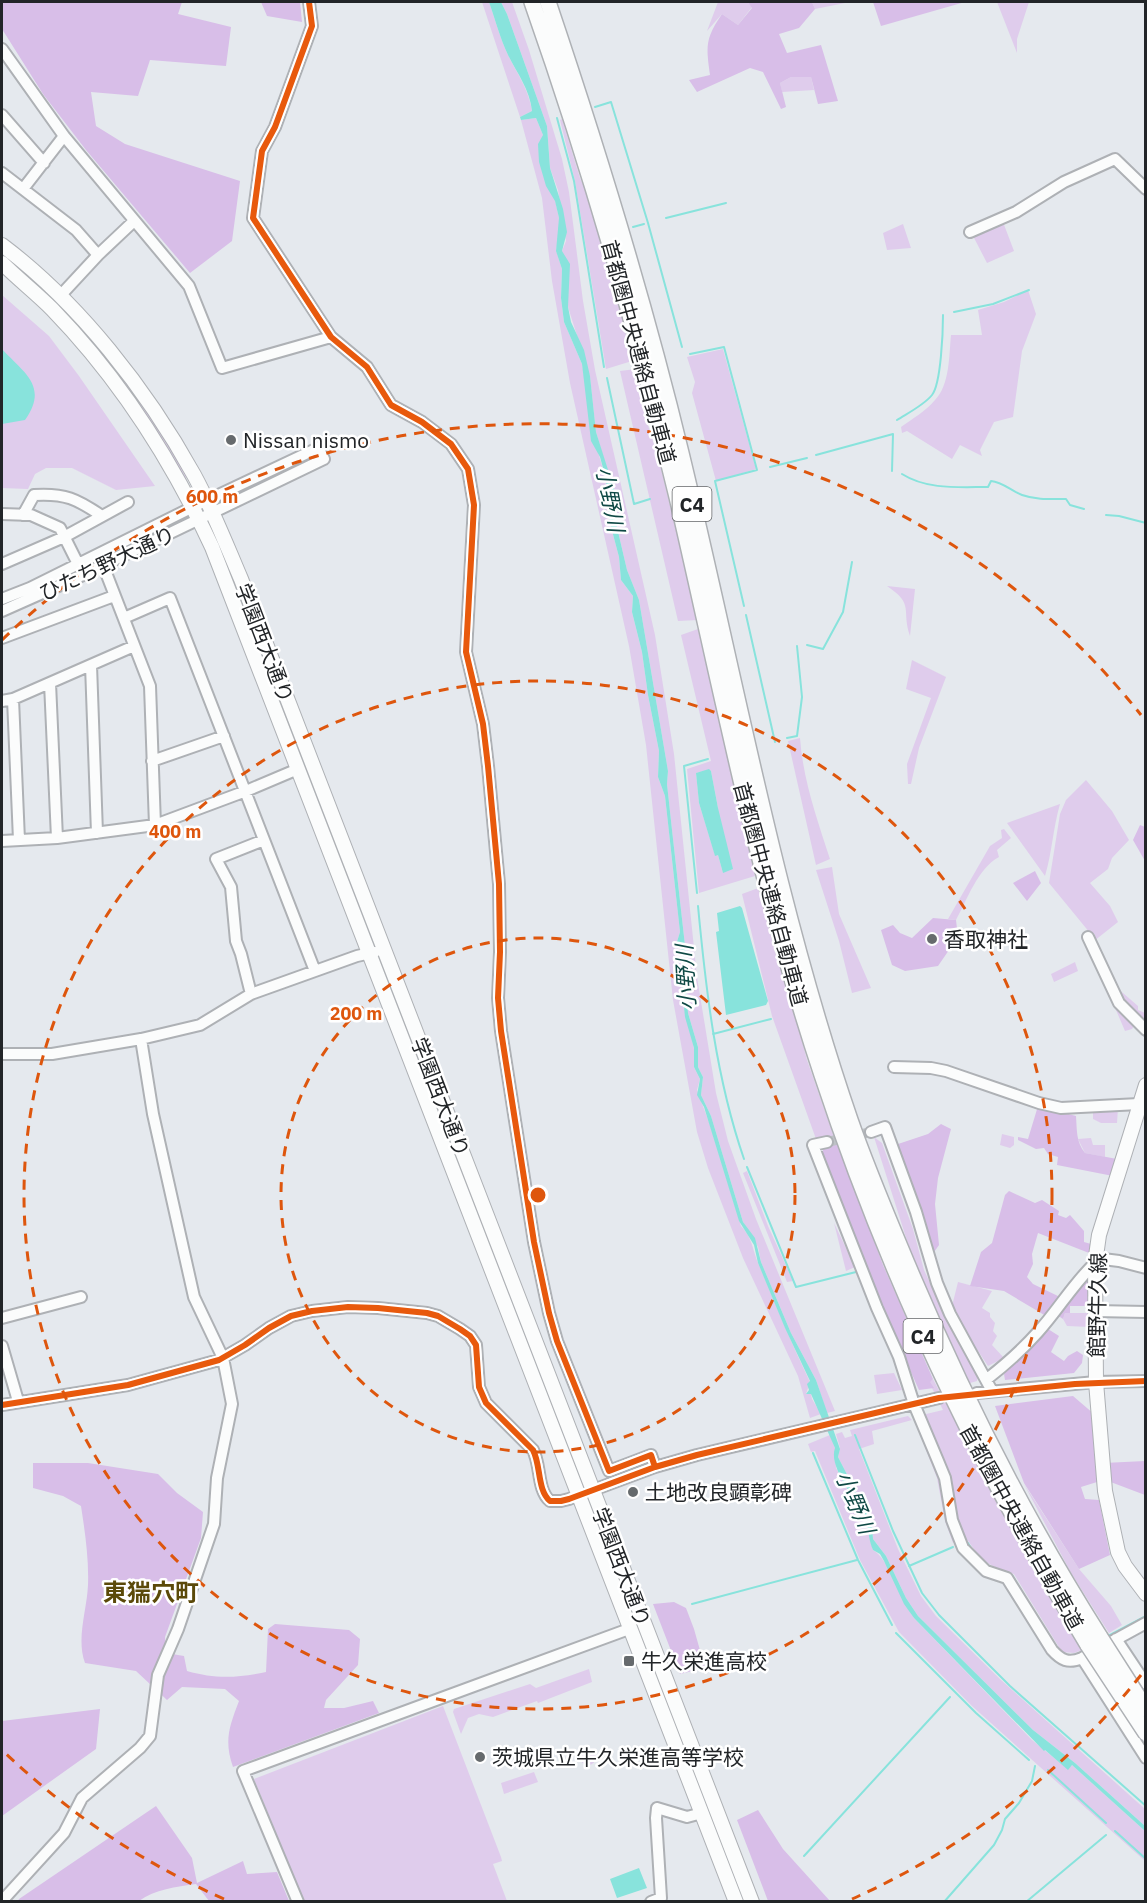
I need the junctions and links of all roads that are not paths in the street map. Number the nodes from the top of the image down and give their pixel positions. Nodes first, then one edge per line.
1 (309, 2) edge
2 (532, 2) edge
3 (548, 2) edge
4 (2, 49) edge
5 (2, 115) edge
6 (64, 136) junction
7 (44, 163) junction
8 (2, 174) edge
9 (23, 189) junction
10 (1146, 189) edge
11 (134, 221) junction
12 (970, 232) dead end
13 (2, 245) edge
14 (98, 255) junction
15 (2, 263) edge
16 (60, 296) junction
17 (331, 337) junction
18 (128, 502) dead end
19 (210, 506) junction
20 (196, 513) junction
21 (2, 514) edge
22 (23, 514) junction
23 (102, 516) junction
24 (64, 537) junction
25 (2, 564) edge
26 (78, 564) junction
27 (103, 565) junction
28 (114, 596) junction
29 (2, 599) edge
30 (2, 611) edge
31 (124, 618) junction
32 (2, 638) edge
33 (134, 646) junction
34 (91, 665) junction
35 (50, 683) junction
36 (13, 699) junction
37 (2, 700) edge
38 (224, 736) junction
39 (152, 761) junction
40 (298, 769) junction
41 (246, 791) junction
42 (154, 825) junction
43 (97, 833) junction
44 (57, 838) junction
45 (19, 840) junction
46 (264, 840) junction
47 (2, 841) edge
48 (1088, 937) dead end
49 (384, 951) junction
50 (369, 954) junction
51 (315, 971) junction
52 (250, 994) junction
53 (1146, 1030) edge
54 (141, 1039) junction
55 (2, 1054) edge
56 (894, 1066) dead end
57 (1146, 1085) edge
58 (1140, 1104) junction
59 (871, 1132) tunnel mouth
60 (827, 1142) dead end
61 (1095, 1260) junction
62 (1146, 1268) edge
63 (81, 1297) dead end
64 (1095, 1311) junction
65 (1146, 1312) edge
66 (2, 1318) edge
67 (2, 1346) edge
68 (223, 1358) junction
69 (987, 1379) junction
70 (1146, 1381) edge
71 (1096, 1382) junction
72 (992, 1391) junction
73 (977, 1393) dead end
74 (939, 1398) dead end
75 (18, 1401) junction
76 (914, 1404) junction
77 (2, 1405) edge
78 (655, 1467) junction
79 (592, 1490) junction
80 (579, 1495) junction
81 (1146, 1594) edge
82 (1146, 1623) edge
83 (629, 1629) junction
84 (1116, 1640) junction
85 (1090, 1647) junction
86 (1146, 1684) edge
87 (1146, 1709) edge
88 (1146, 1733) edge
89 (1146, 1758) edge
90 (702, 1813) junction
91 (2, 1901) edge
92 (298, 1902) edge
93 (651, 1902) edge
94 (736, 1902) edge
95 (752, 1902) edge

1 - 17 street
2 - 85 highway, 首都圏中央連絡自動車道 / C4
3 - 85 highway, 首都圏中央連絡自動車道 / C4
4 - 6 street
5 - 7 street
6 - 7 street
6 - 11 street
7 - 9 street
8 - 9 street
9 - 14 street
10 - 12 street
11 - 14 street
11 - 17 street
13 - 16 main road, 学園西大通り
14 - 16 street
15 - 20 main road, 学園西大通り
16 - 19 main road, 学園西大通り
17 - 78 street
18 - 23 street
19 - 19 street
19 - 20 street, ひたち野大通り
19 - 49 main road, 学園西大通り
20 - 26 street, ひたち野大通り
20 - 27 street, ひたち野大通り
20 - 40 main road, 学園西大通り
21 - 22 street
22 - 23 street
22 - 24 street
23 - 24 street
24 - 25 street
24 - 26 street
26 - 29 street, ひたち野大通り
27 - 28 street
27 - 30 street, ひたち野大通り
28 - 31 street
28 - 32 street
31 - 33 street
31 - 38 street
33 - 34 street
33 - 39 street
34 - 35 street
34 - 43 street
35 - 36 street
35 - 44 street
36 - 37 street
36 - 45 street
38 - 39 street
38 - 41 street
39 - 42 street
40 - 41 street
40 - 50 main road, 学園西大通り
41 - 42 street
41 - 46 street
42 - 43 street
43 - 44 street
44 - 45 street
45 - 47 street
46 - 51 street
46 - 52 street
48 - 53 street
49 - 50 street
49 - 79 main road, 学園西大通り
50 - 51 street
50 - 80 main road, 学園西大通り
51 - 52 street
52 - 54 street
54 - 55 street
54 - 68 street
56 - 58 street
57 - 58 main road, 館野牛久線
58 - 61 main road, 館野牛久線
59 - 69 street
60 - 76 street
61 - 62 street
61 - 64 main road, 館野牛久線
61 - 69 street
63 - 66 street
64 - 65 street
64 - 71 main road, 館野牛久線
67 - 75 street
68 - 75 street
68 - 80 street
68 - 91 street
69 - 72 street
70 - 71 street
71 - 72 street
71 - 81 main road, 館野牛久線
72 - 73 street
74 - 76 street
75 - 77 street
76 - 78 street
76 - 85 street
78 - 79 street
79 - 80 street
79 - 95 main road, 学園西大通り
80 - 83 main road, 学園西大通り
82 - 84 street
83 - 90 main road, 学園西大通り
83 - 92 street
84 - 85 street
84 - 86 street
85 - 87 highway, 首都圏中央連絡自動車道 / C4, bridge
85 - 88 highway, 首都圏中央連絡自動車道 / C4, bridge
85 - 89 street
90 - 93 street
90 - 94 main road, 学園西大通り

